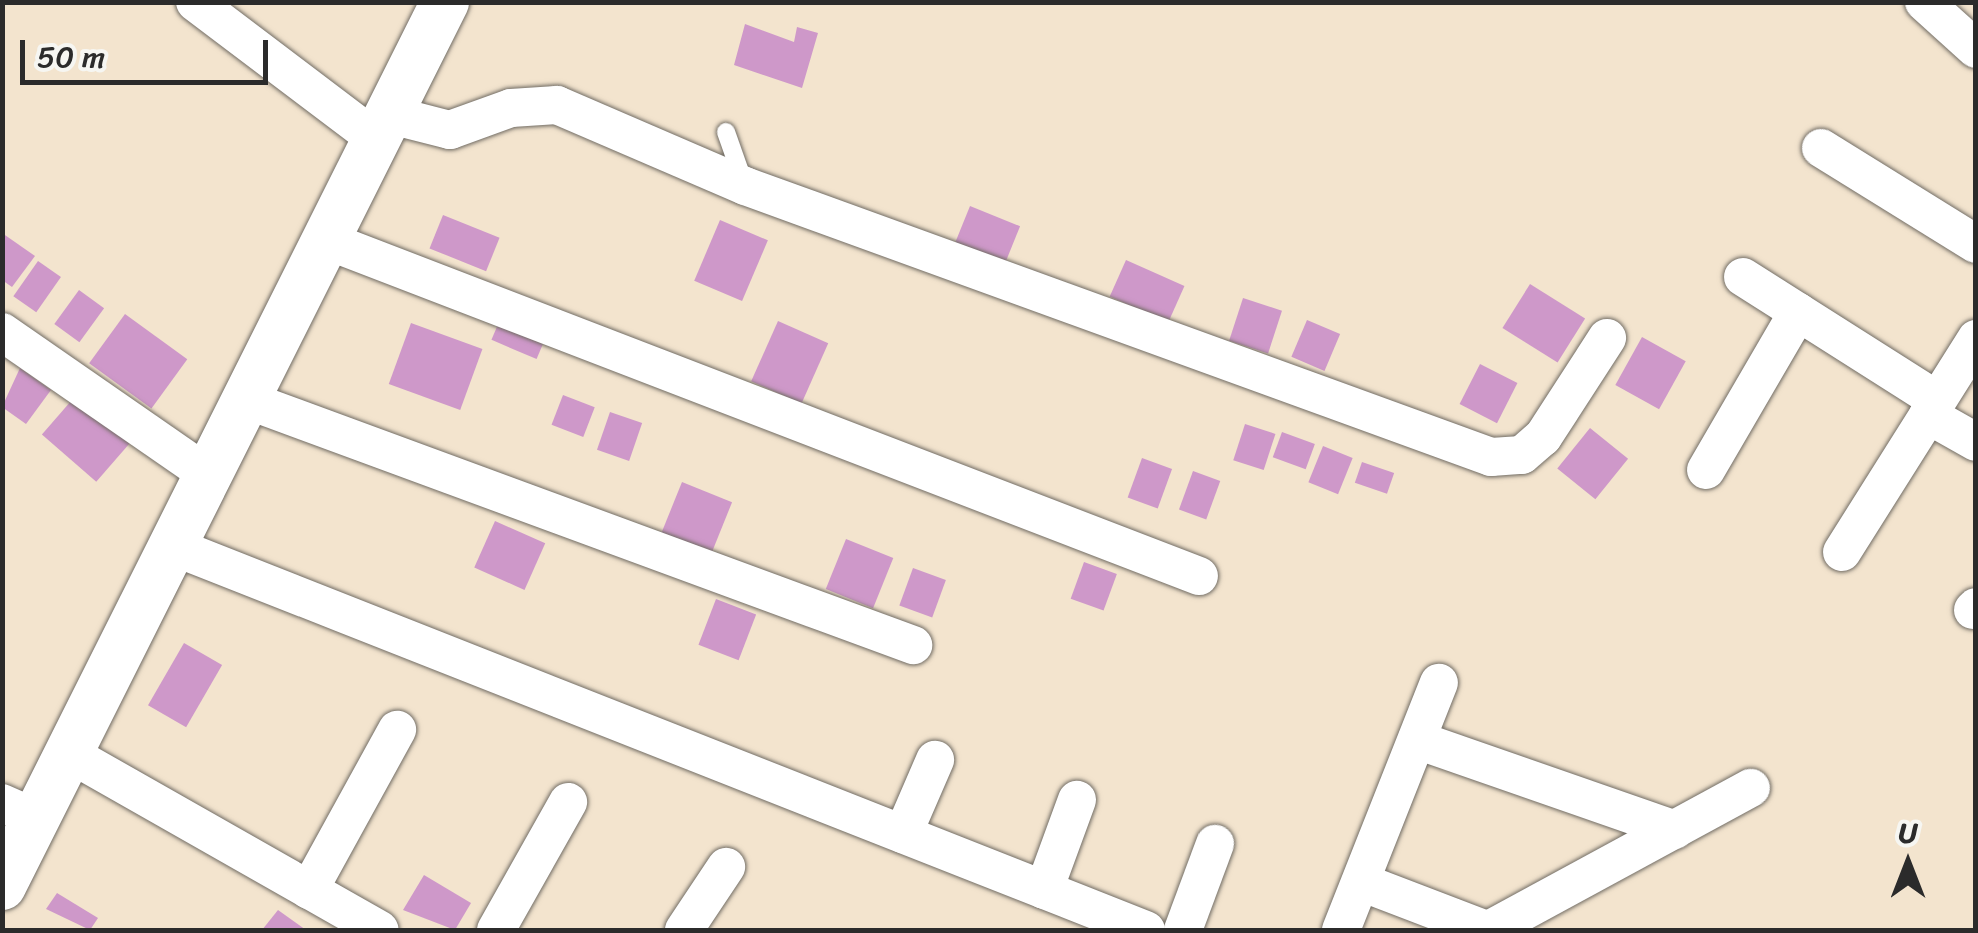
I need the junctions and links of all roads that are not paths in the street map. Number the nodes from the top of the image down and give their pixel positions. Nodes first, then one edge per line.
1 (195, 2) edge
2 (445, 2) edge
3 (1924, 2) edge
4 (1976, 49) edge
5 (385, 128) junction
6 (726, 132) dead end
7 (1821, 148) dead end
8 (745, 186) junction
9 (331, 242) junction
10 (1976, 244) edge
11 (1743, 277) dead end
12 (1798, 312) junction
13 (2, 332) edge
14 (1607, 338) dead end
15 (1976, 338) edge
16 (247, 400) junction
17 (1932, 408) junction
18 (1976, 442) edge
19 (1706, 470) dead end
20 (207, 474) junction
21 (172, 546) junction
22 (1842, 552) dead end
23 (1199, 576) dead end
24 (913, 646) dead end
25 (1440, 683) dead end
26 (397, 730) dead end
27 (1417, 740) junction
28 (70, 754) junction
29 (935, 760) dead end
30 (1751, 788) dead end
31 (1078, 800) dead end
32 (568, 802) dead end
33 (20, 810) edge
34 (1675, 830) junction
35 (903, 834) junction
36 (1214, 844) dead end
37 (726, 867) dead end
38 (1360, 882) junction
39 (2, 886) edge
40 (309, 890) junction
41 (1044, 890) junction
42 (380, 930) edge
43 (496, 930) edge
44 (684, 930) edge
45 (1146, 930) edge
46 (1183, 930) edge
47 (1341, 930) edge
48 (1488, 930) edge

1 - 5 street
2 - 5 street
3 - 4 street
5 - 8 street
5 - 9 street
6 - 8 lane
7 - 10 street
8 - 14 street
9 - 16 street
9 - 23 street
11 - 12 street
12 - 17 street
12 - 19 street
13 - 20 street
15 - 17 street
16 - 20 street
16 - 24 street
17 - 18 street
17 - 22 street
20 - 21 street
21 - 28 street
21 - 35 street
25 - 27 street
26 - 40 street
27 - 34 street
27 - 38 street
28 - 33 street
28 - 40 street
29 - 35 street
30 - 34 street
31 - 41 street
32 - 43 street
33 - 39 street
34 - 48 street
35 - 41 street
36 - 46 street
37 - 44 street
38 - 47 street
38 - 48 street
40 - 42 street
41 - 45 street

